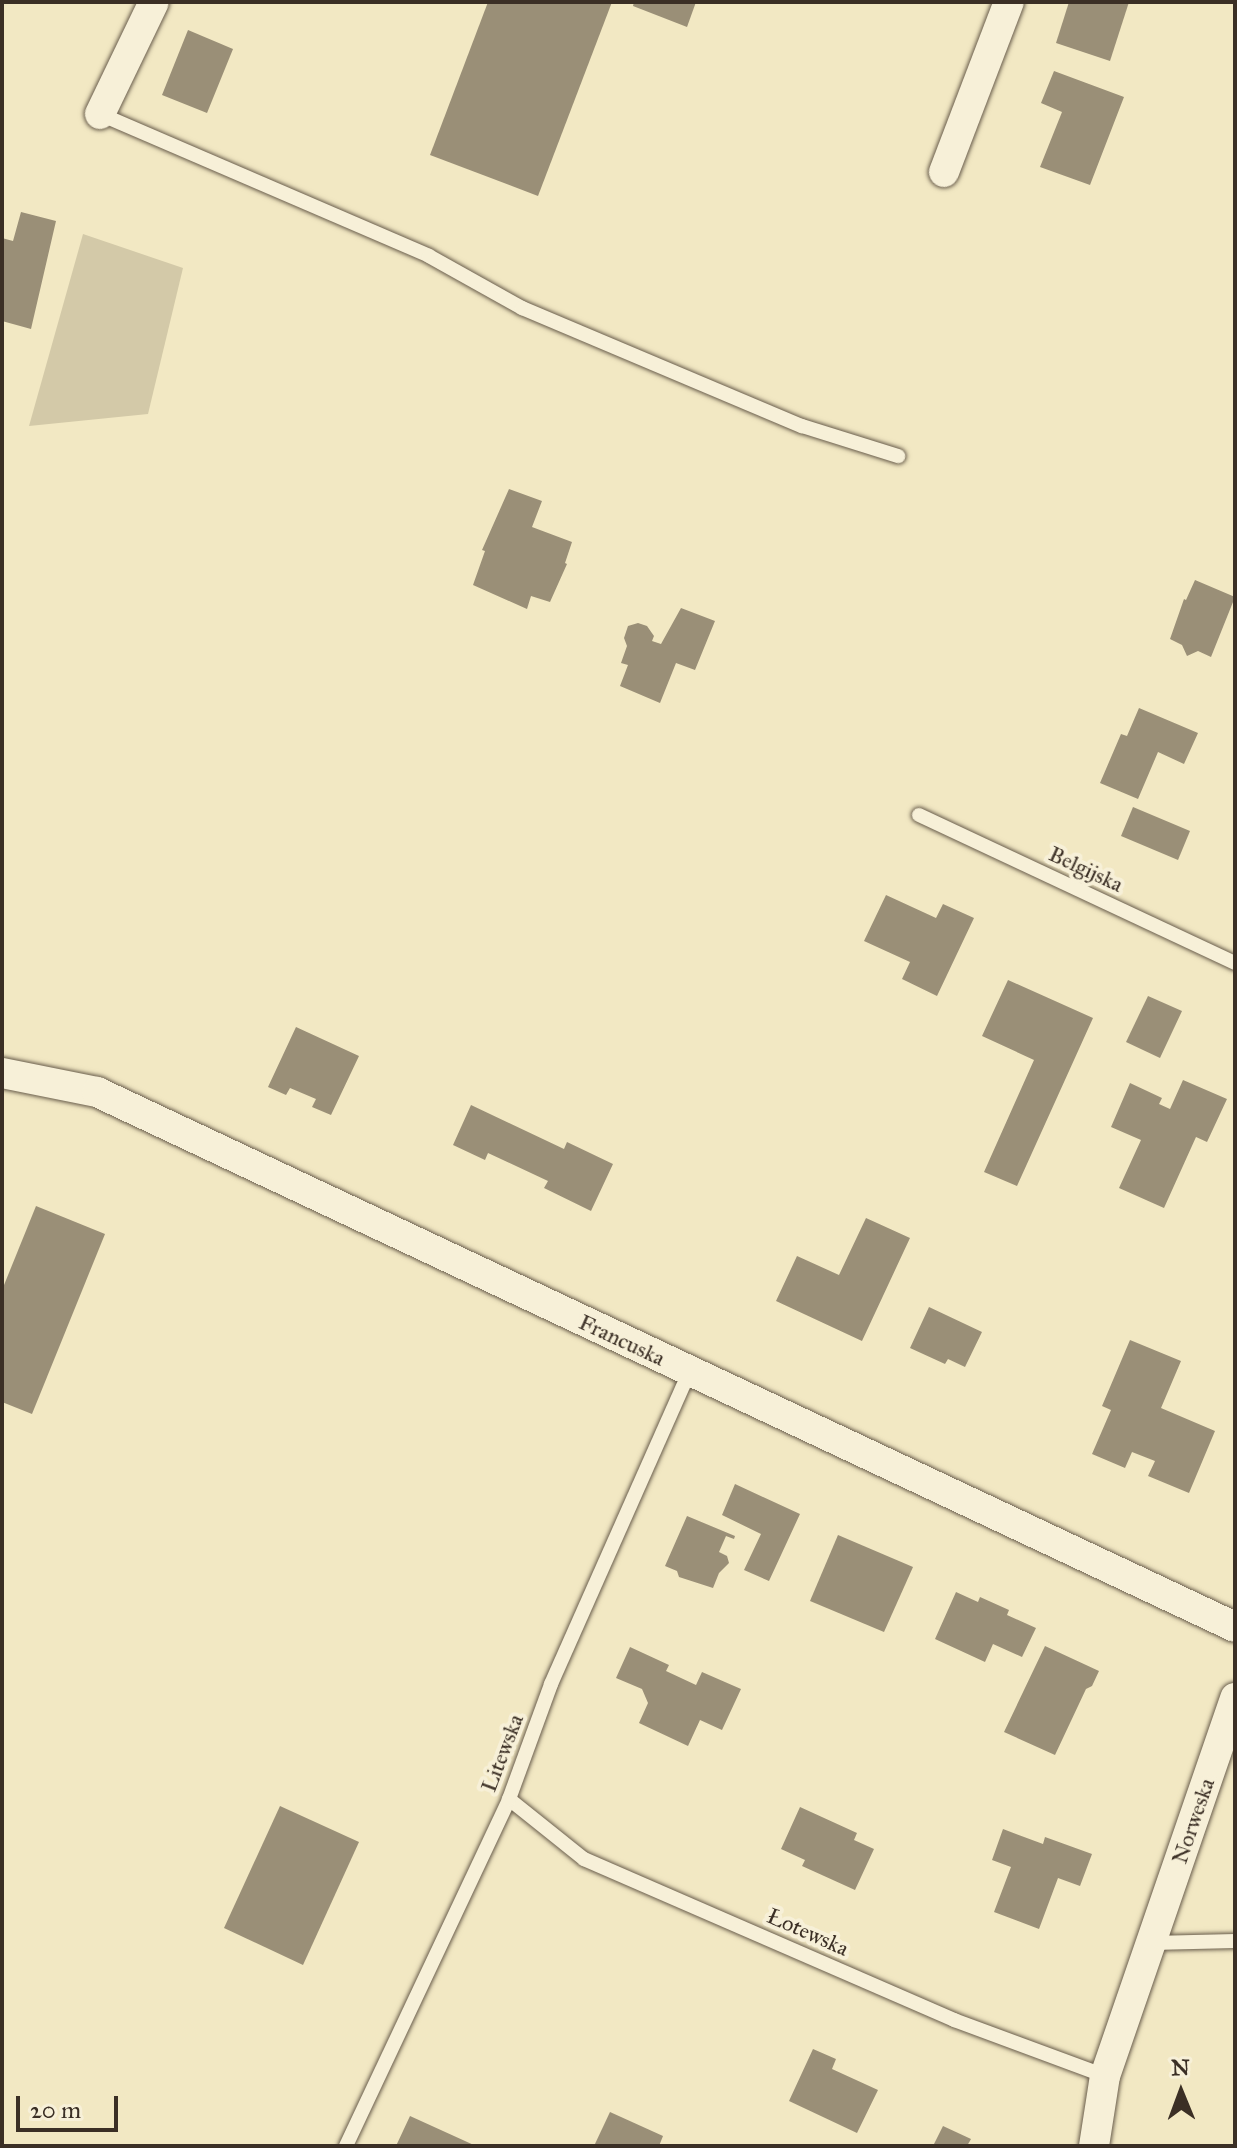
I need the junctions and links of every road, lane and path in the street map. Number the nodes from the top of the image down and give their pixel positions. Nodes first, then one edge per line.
1 (154, 2) edge
2 (1009, 2) edge
3 (100, 114) joint
4 (944, 172) dead end
5 (898, 456) dead end
6 (919, 815) dead end
7 (1235, 963) edge
8 (2, 1073) edge
9 (689, 1372) junction
10 (1235, 1627) edge
11 (1235, 1698) edge
12 (509, 1799) junction
13 (1235, 1941) edge
14 (1152, 1943) junction
15 (1105, 2076) junction
16 (346, 2146) edge
17 (1094, 2146) edge

1 - 3 street
2 - 4 street
3 - 5 lane
6 - 7 lane, Belgijska
8 - 9 street, Francuska
9 - 10 street, Francuska
9 - 12 lane, Litewska
11 - 14 street, Norweska
12 - 15 lane, Łotewska
12 - 16 lane, Litewska
13 - 14 lane
14 - 15 street, Norweska
15 - 17 street, Norweska

